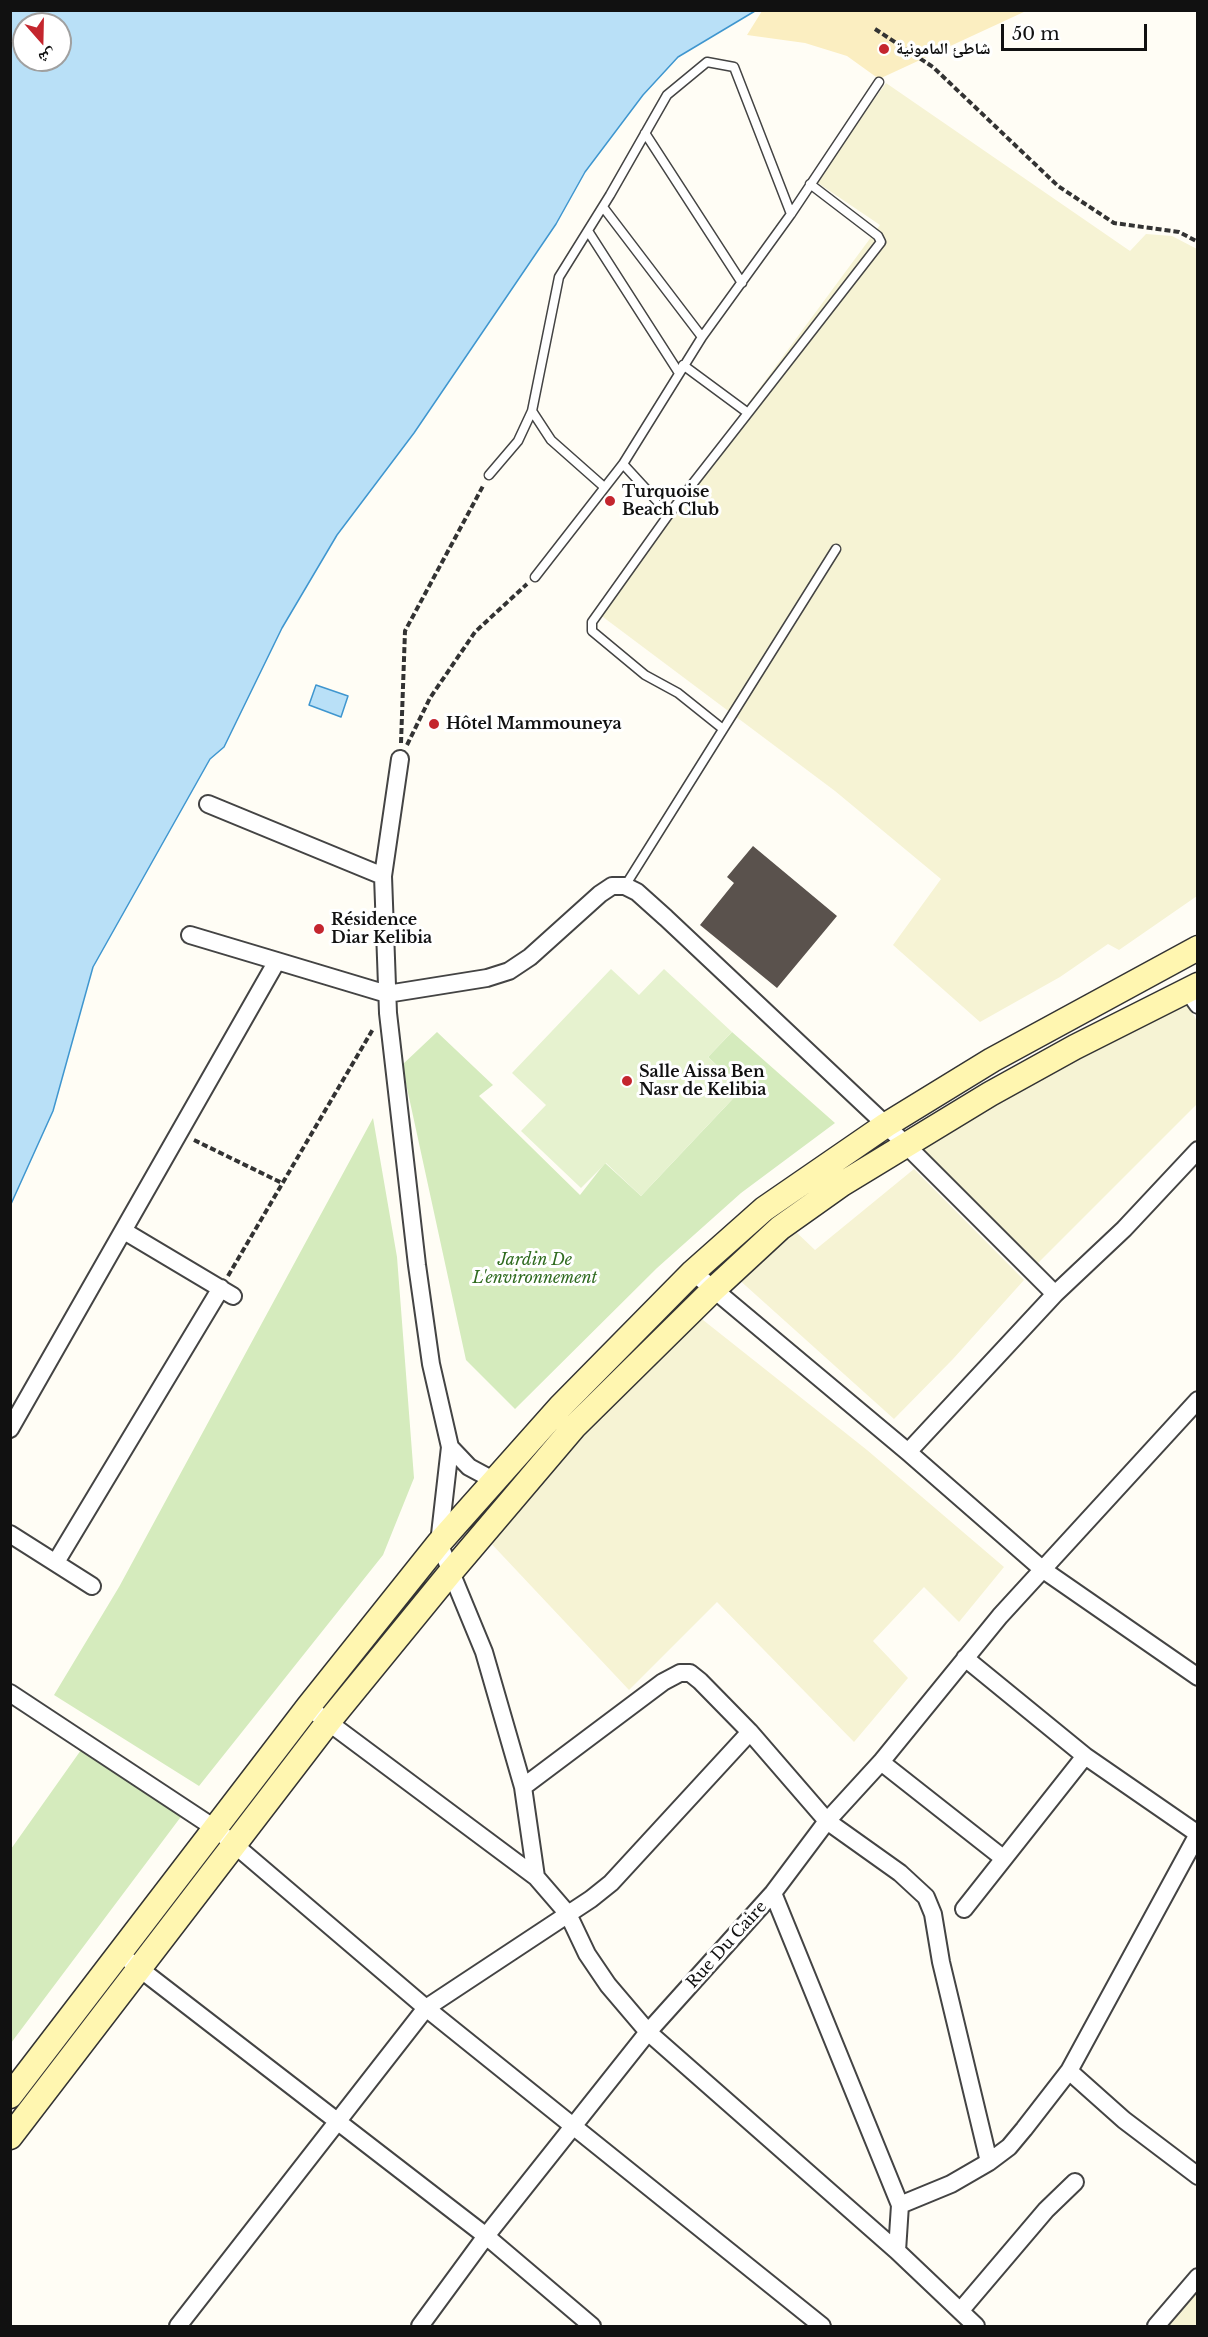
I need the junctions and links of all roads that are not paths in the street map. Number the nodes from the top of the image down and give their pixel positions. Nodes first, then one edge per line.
1 (879, 82) dead end
2 (645, 134) junction
3 (810, 184) junction
4 (603, 207) junction
5 (791, 214) junction
6 (588, 231) junction
7 (742, 283) junction
8 (702, 338) junction
9 (681, 370) junction
10 (532, 411) junction
11 (747, 413) junction
12 (623, 464) junction
13 (489, 475) road end
14 (603, 486) junction
15 (669, 514) junction
16 (836, 549) dead end
17 (535, 577) road end
18 (723, 729) junction
19 (400, 759) road end
20 (208, 804) dead end
21 (382, 876) junction
22 (625, 885) junction
23 (190, 935) dead end
24 (1197, 948) edge
25 (277, 961) junction
26 (387, 994) junction
27 (1194, 994) edge
28 (886, 1125) junction
29 (906, 1145) junction
30 (1195, 1158) edge
31 (124, 1231) junction
32 (693, 1272) junction
33 (713, 1290) junction
34 (1054, 1294) junction
35 (1197, 1400) edge
36 (10, 1429) edge
37 (450, 1447) junction
38 (908, 1452) junction
39 (495, 1481) junction
40 (10, 1534) edge
41 (439, 1543) junction
42 (56, 1562) junction
43 (1042, 1569) junction
44 (450, 1573) junction
45 (92, 1586) dead end
46 (964, 1658) junction
47 (1197, 1677) edge
48 (10, 1693) edge
49 (308, 1707) junction
50 (329, 1721) junction
51 (750, 1732) junction
52 (1085, 1756) junction
53 (880, 1762) junction
54 (523, 1788) junction
55 (827, 1821) junction
56 (216, 1829) junction
57 (1197, 1834) edge
58 (235, 1847) junction
59 (1003, 1858) junction
60 (536, 1877) junction
61 (773, 1893) junction
62 (964, 1910) dead end
63 (568, 1914) junction
64 (118, 1953) junction
65 (141, 1969) junction
66 (426, 2008) junction
67 (648, 2032) junction
68 (1069, 2071) junction
69 (14, 2082) edge
70 (337, 2120) junction
71 (572, 2126) junction
72 (10, 2137) edge
73 (989, 2162) junction
74 (1197, 2176) edge
75 (1075, 2182) dead end
76 (900, 2205) junction
77 (486, 2236) junction
78 (897, 2251) junction
79 (1197, 2277) edge
80 (961, 2310) junction
81 (178, 2326) edge
82 (420, 2326) edge
83 (592, 2326) edge
84 (822, 2326) edge
85 (976, 2326) edge
86 (1156, 2326) edge

1 - 3 lane
2 - 4 lane
2 - 5 lane
2 - 7 lane
3 - 5 lane
3 - 11 lane
4 - 6 lane
4 - 8 lane
5 - 7 lane
6 - 9 lane
6 - 10 lane
7 - 8 lane
8 - 9 lane
9 - 11 lane
9 - 12 lane
10 - 13 lane
10 - 14 lane
11 - 15 lane
12 - 14 lane
12 - 15 lane
14 - 17 lane
15 - 18 lane
16 - 18 lane
18 - 22 lane
19 - 21 street
20 - 21 street
21 - 26 street
22 - 26 street
22 - 28 street
23 - 25 street
24 - 28 main road
25 - 26 street
25 - 31 street
26 - 37 street
27 - 29 main road
28 - 29 street
28 - 32 main road
29 - 33 main road
29 - 34 street
30 - 34 street
31 - 36 street
31 - 42 street
32 - 33 street
32 - 39 main road
33 - 38 street
33 - 44 main road
34 - 38 street
35 - 43 street, Rue Du Caire
37 - 39 street
37 - 41 street
38 - 43 street
39 - 41 main road
40 - 42 street
41 - 44 street
41 - 49 main road
42 - 45 street
43 - 46 street, Rue Du Caire
43 - 47 street
44 - 50 main road
44 - 54 street
46 - 52 street
46 - 53 street, Rue Du Caire
48 - 56 street
49 - 50 street
49 - 56 main road
50 - 58 main road
50 - 60 street
51 - 54 street
51 - 55 street
51 - 63 street
52 - 57 street
52 - 59 street
53 - 55 street, Rue Du Caire
53 - 59 street
54 - 60 street
55 - 61 street, Rue Du Caire
55 - 73 street
56 - 58 street
56 - 64 main road
57 - 68 street
58 - 65 main road
58 - 66 street
59 - 62 street
60 - 63 street
61 - 67 street, Rue Du Caire
61 - 76 street
63 - 66 street
63 - 67 street
64 - 65 street
64 - 69 main road
65 - 70 street
65 - 72 main road
66 - 70 street
66 - 71 street
67 - 71 street, Rue Du Caire
67 - 78 street
68 - 73 street
68 - 74 street
70 - 77 street
70 - 81 street
71 - 77 street, Rue Du Caire
71 - 84 street
73 - 76 street
75 - 80 street
76 - 78 street
77 - 82 street, Rue Du Caire
77 - 83 street
78 - 80 street
79 - 86 street
80 - 85 street

